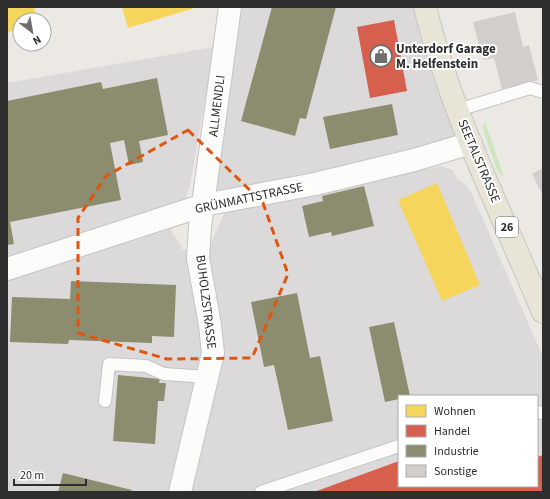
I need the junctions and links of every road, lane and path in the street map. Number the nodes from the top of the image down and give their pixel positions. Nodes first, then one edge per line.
1 (230, 7) edge
2 (425, 7) edge
3 (543, 92) edge
4 (458, 110) junction
5 (471, 143) junction
6 (204, 205) junction
7 (7, 268) edge
8 (540, 298) edge
9 (208, 377) junction
10 (105, 401) dead end
11 (398, 446) edge
12 (180, 492) edge
13 (261, 492) edge

1 - 6 street, ALLMENDLI
2 - 4 main road, SEETALSTRASSE / 26
3 - 4 lane
4 - 5 main road, SEETALSTRASSE / 26
5 - 6 street, GRÜNMATTSTRASSE
5 - 8 main road, SEETALSTRASSE / 26
6 - 7 street, GRÜNMATTSTRASSE
6 - 9 street, BUHOLZSTRASSE
9 - 10 lane
9 - 12 street, BUHOLZSTRASSE
11 - 13 lane

